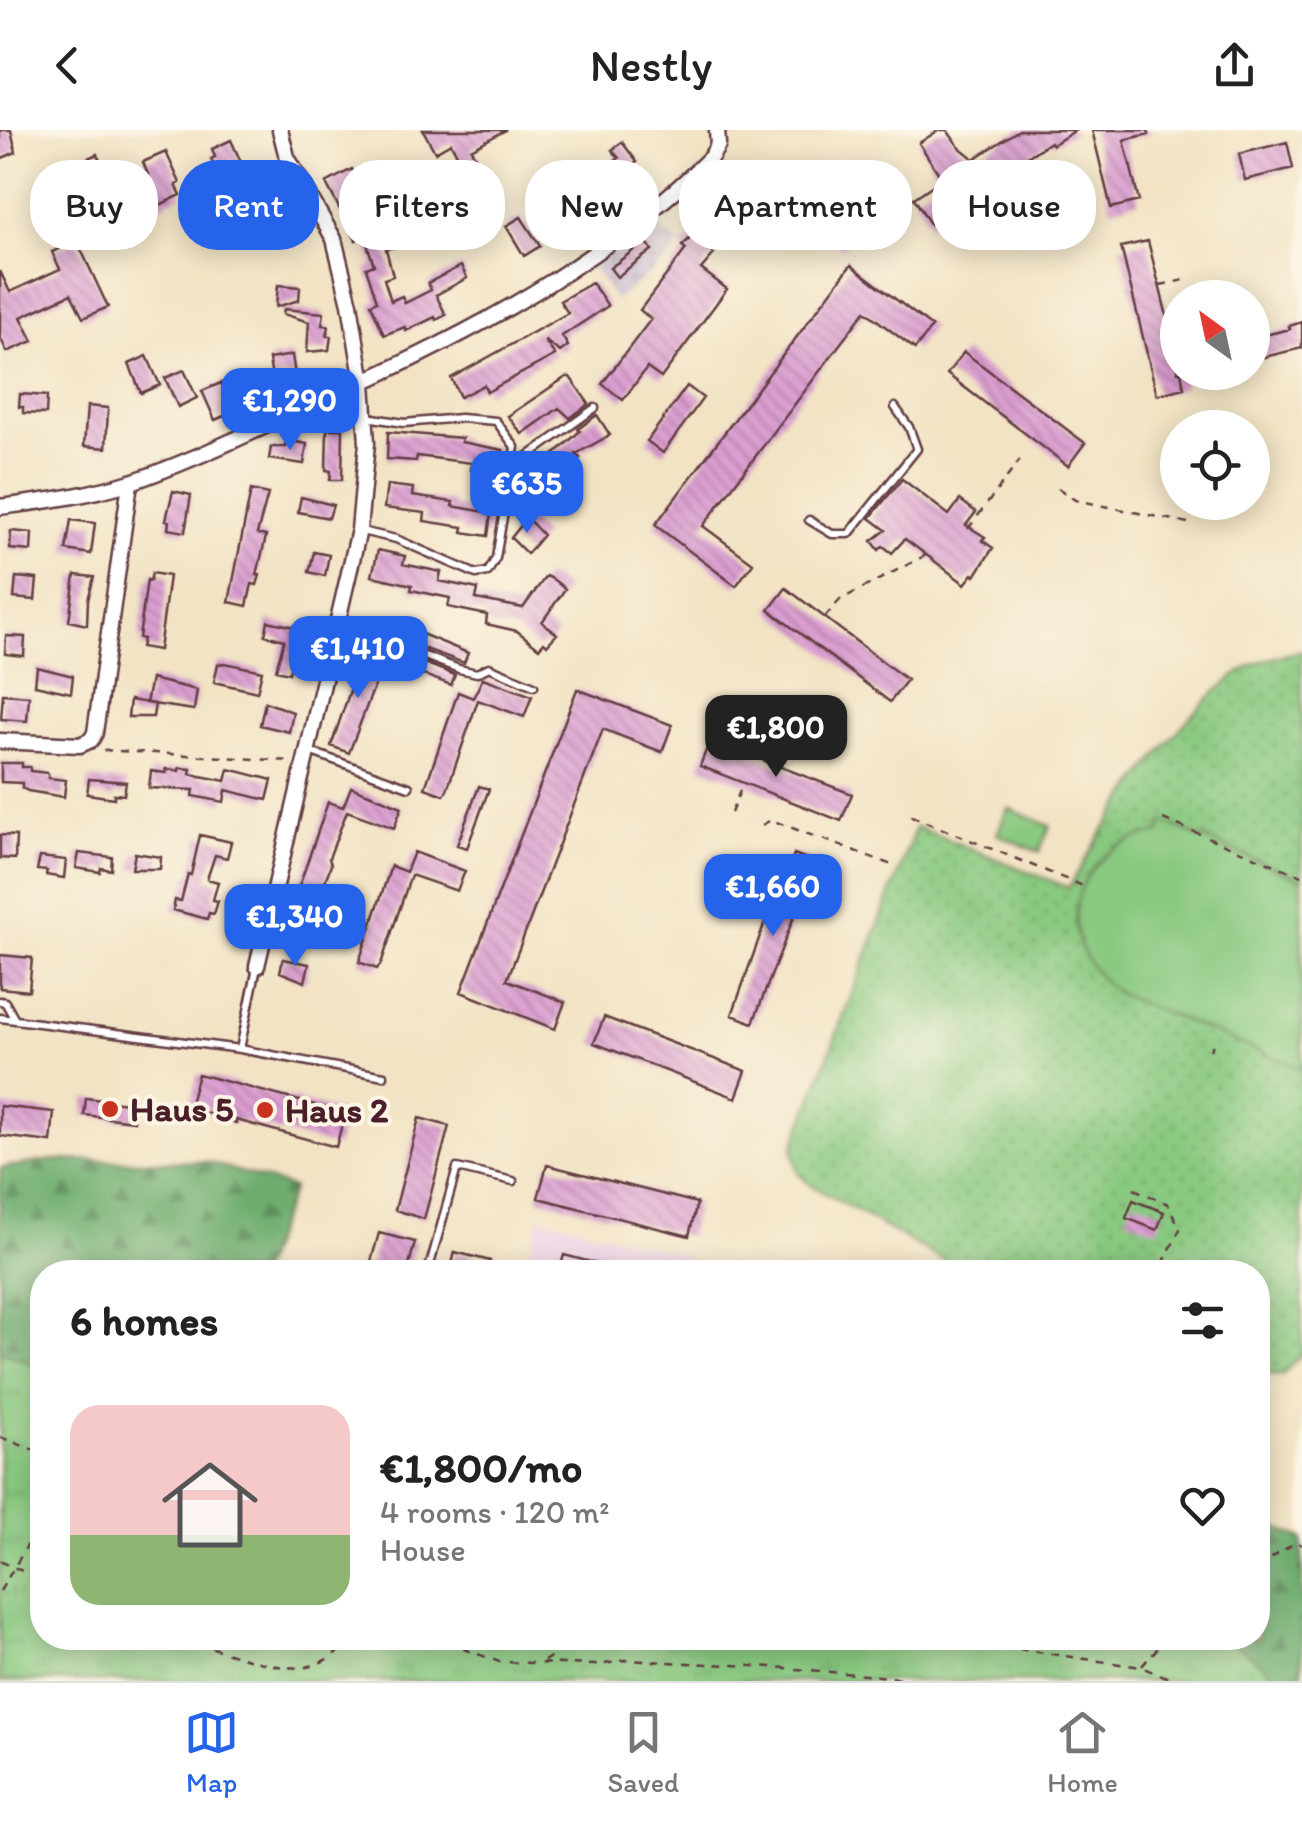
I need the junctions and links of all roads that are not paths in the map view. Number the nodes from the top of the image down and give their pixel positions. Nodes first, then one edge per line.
1 (280, 130) edge
2 (717, 138) edge
3 (364, 383) junction
4 (895, 407) dead end
5 (595, 408) dead end
6 (366, 417) junction
7 (512, 468) junction
8 (130, 482) junction
9 (0, 507) edge
10 (809, 520) dead end
11 (360, 530) junction
12 (338, 624) junction
13 (534, 686) dead end
14 (0, 741) edge
15 (306, 758) junction
16 (410, 787) dead end
17 (257, 966) joint
18 (0, 1001) edge
19 (0, 1018) edge
20 (14, 1019) junction
21 (240, 1049) junction
22 (384, 1076) dead end
23 (513, 1181) dead end
24 (431, 1260) edge

1 - 3 street
2 - 3 street
3 - 6 street
3 - 8 street
4 - 10 lane
5 - 7 lane
6 - 7 lane
6 - 11 street
7 - 11 lane
8 - 9 street
8 - 14 street
11 - 12 street
12 - 13 lane
12 - 15 street
15 - 16 lane
15 - 17 street
17 - 21 lane
18 - 20 lane
19 - 20 lane
20 - 21 lane
21 - 22 lane
23 - 24 lane

